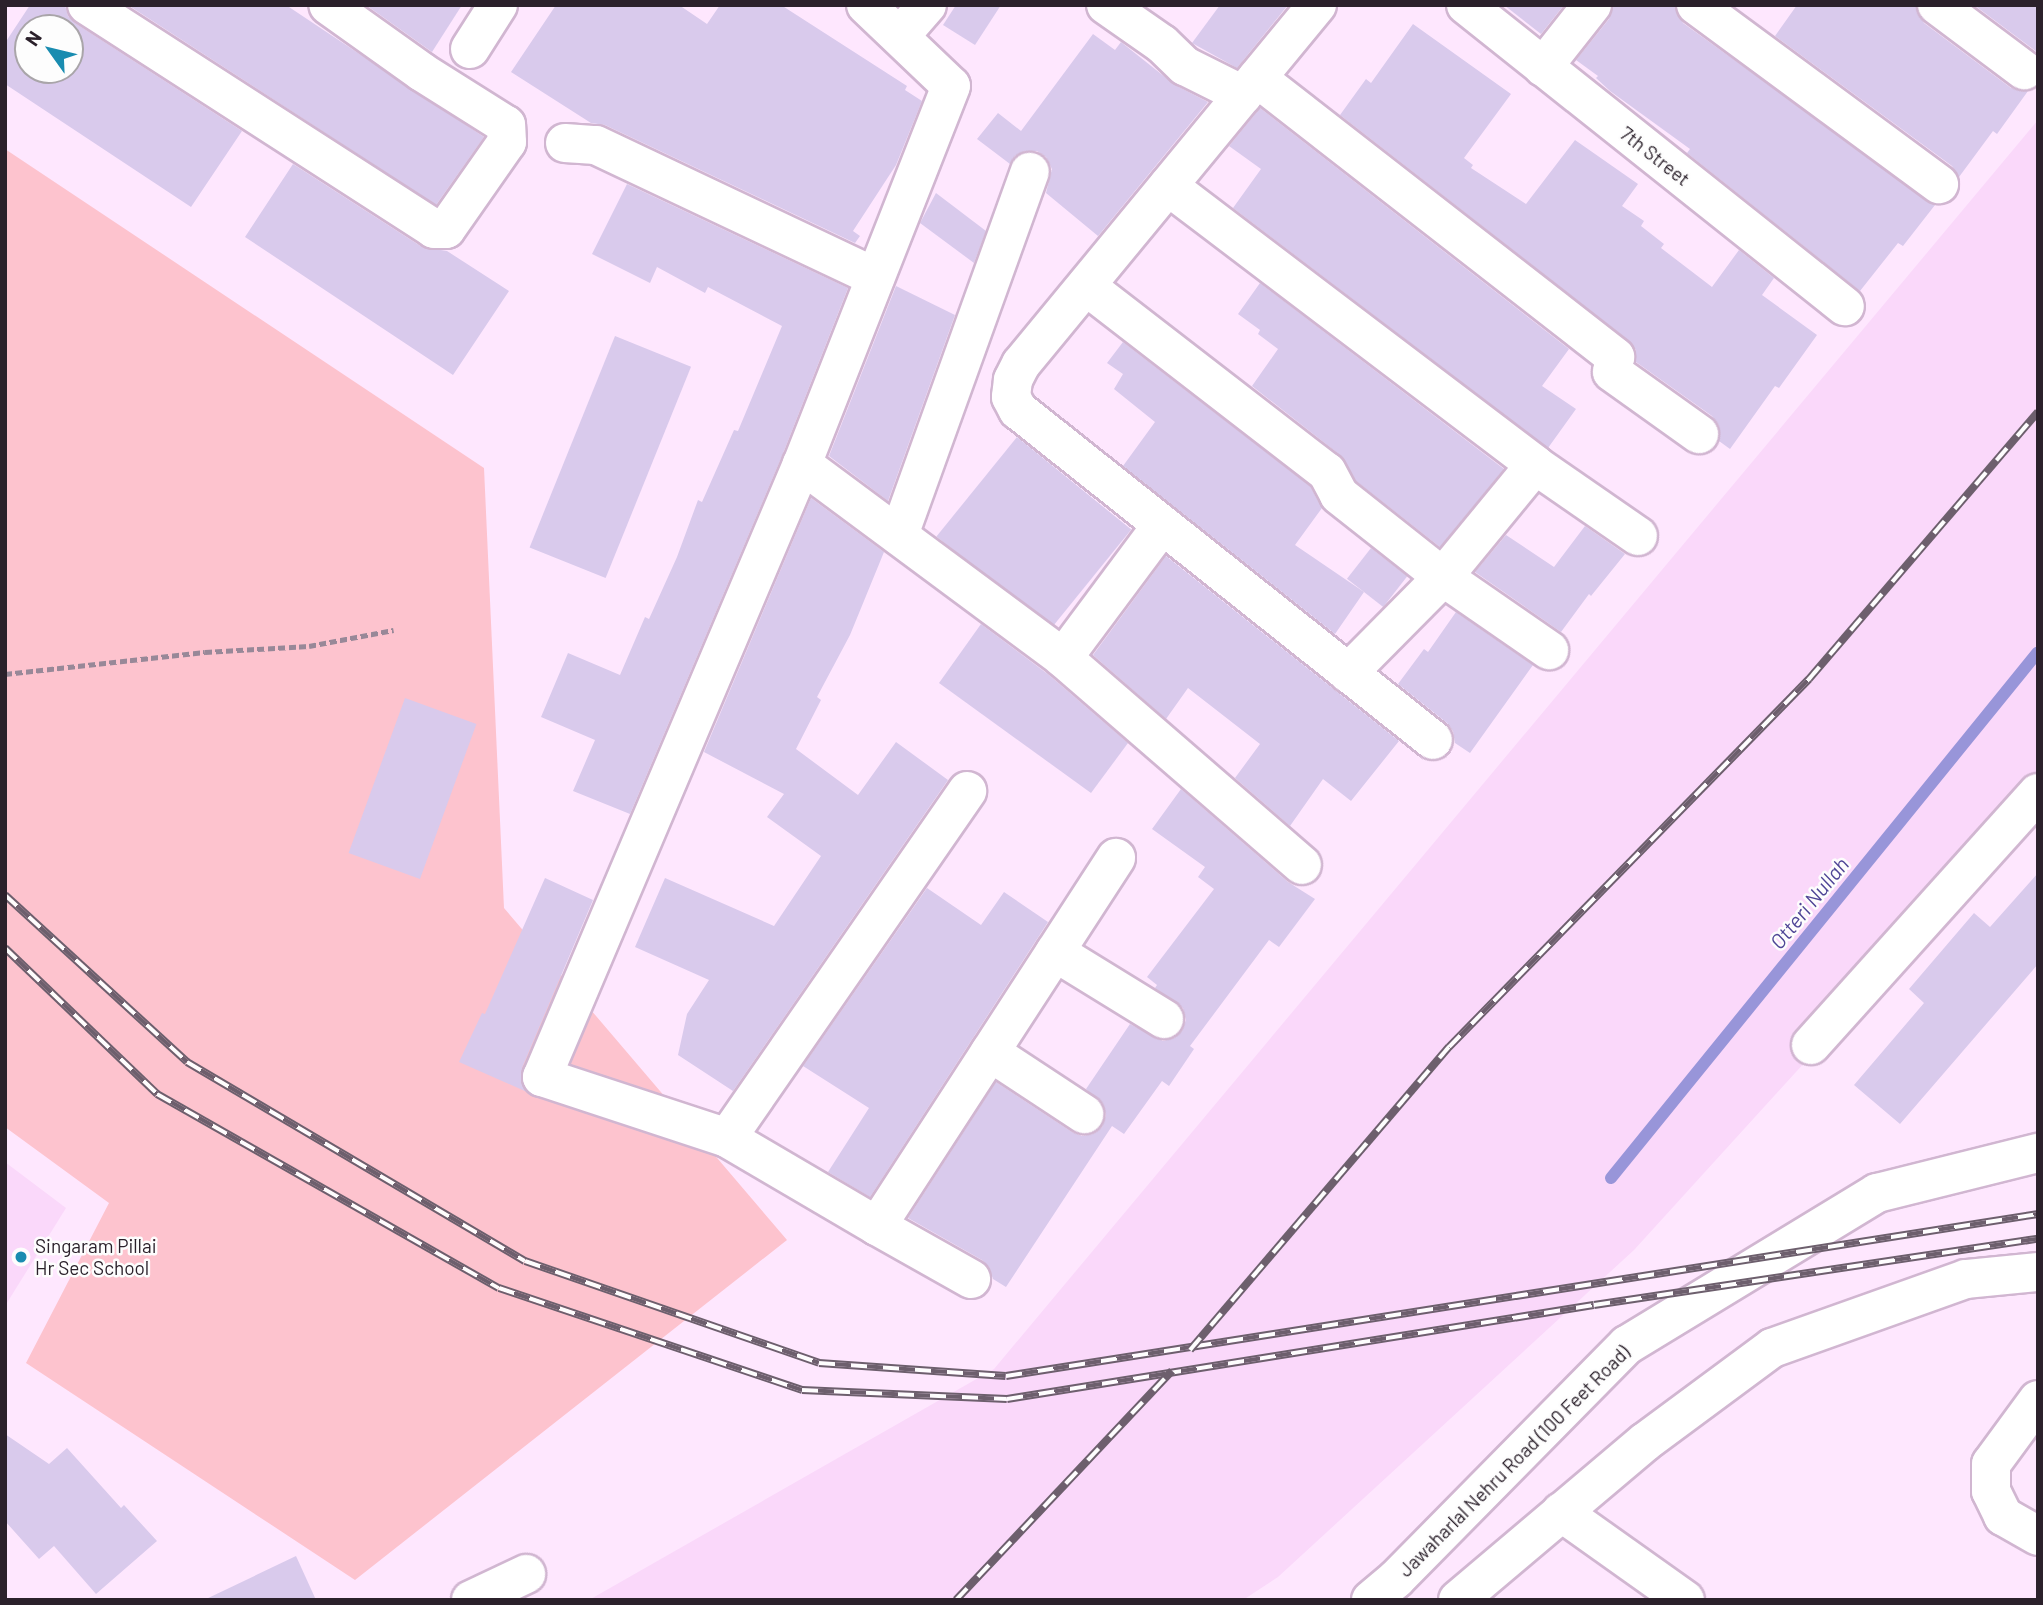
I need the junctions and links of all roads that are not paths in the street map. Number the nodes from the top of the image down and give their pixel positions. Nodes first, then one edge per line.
1 (87, 5) edge
2 (328, 5) edge
3 (498, 5) edge
4 (866, 5) edge
5 (927, 5) edge
6 (1106, 5) edge
7 (1317, 5) edge
8 (1466, 5) edge
9 (1592, 5) edge
10 (1696, 5) edge
11 (1937, 5) edge
12 (900, 36) junction
13 (470, 49) dead end
14 (1543, 67) junction
15 (2024, 70) dead end
16 (1250, 87) junction
17 (565, 143) dead end
18 (1030, 172) dead end
19 (1939, 184) dead end
20 (1168, 186) junction
21 (875, 277) junction
22 (1086, 286) junction
23 (1845, 306) dead end
24 (1699, 434) dead end
25 (802, 464) junction
26 (1535, 465) junction
27 (1162, 525) junction
28 (900, 535) junction
29 (1637, 536) dead end
30 (1443, 577) junction
31 (1549, 650) dead end
32 (1063, 658) junction
33 (1348, 673) junction
34 (1433, 740) dead end
35 (967, 791) dead end
36 (2038, 793) edge
37 (1116, 858) dead end
38 (1302, 865) dead end
39 (1055, 952) junction
40 (1164, 1019) dead end
41 (1811, 1045) dead end
42 (990, 1052) junction
43 (1084, 1114) dead end
44 (727, 1138) junction
45 (2038, 1153) edge
46 (877, 1226) junction
47 (2038, 1272) edge
48 (971, 1279) dead end
49 (2038, 1400) edge
50 (1562, 1512) junction
51 (2038, 1536) edge
52 (526, 1574) dead end
53 (471, 1600) edge
54 (1371, 1600) edge
55 (1458, 1600) edge
56 (1685, 1600) edge

1 - 2 street
3 - 13 street
4 - 12 street
5 - 12 street
6 - 16 street
7 - 16 street
8 - 14 street, 7th Street
9 - 14 street
10 - 19 street
11 - 15 street
12 - 21 street
14 - 23 street, 7th Street
16 - 20 street
16 - 24 street
17 - 21 street
18 - 28 street
20 - 22 street
20 - 26 street
21 - 25 street
22 - 27 street
22 - 30 street
25 - 28 street
25 - 44 street
26 - 29 street
26 - 30 street
27 - 32 street
27 - 33 street
28 - 32 street
30 - 31 street
30 - 33 street
32 - 38 street
33 - 34 street
35 - 44 street
36 - 41 street
37 - 39 street
39 - 40 street
39 - 42 street
42 - 43 street
42 - 46 street
44 - 46 street
45 - 54 street, Jawaharlal Nehru Road (100 Feet Road)
46 - 48 street
47 - 50 street
49 - 51 street
50 - 55 street
50 - 56 street
52 - 53 street

